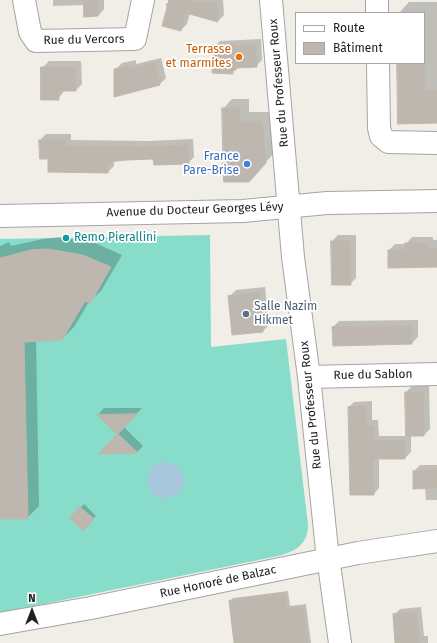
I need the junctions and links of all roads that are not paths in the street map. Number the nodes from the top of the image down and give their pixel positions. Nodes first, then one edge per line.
1 (24, 0) edge
2 (143, 0) edge
3 (271, 0) edge
4 (377, 0) edge
5 (377, 12) edge
6 (378, 64) edge
7 (437, 143) edge
8 (437, 201) edge
9 (289, 206) junction
10 (0, 216) edge
11 (437, 374) edge
12 (309, 377) junction
13 (437, 541) edge
14 (328, 559) junction
15 (0, 624) edge
16 (340, 643) edge

1 - 2 street, Rue du Vercors
3 - 9 street, Rue du Professeur Roux
4 - 5 street
6 - 7 street
8 - 9 street, Avenue du Docteur Georges Lévy
9 - 10 street, Avenue du Docteur Georges Lévy
9 - 12 street, Rue du Professeur Roux
11 - 12 street, Rue du Sablon
12 - 14 street, Rue du Professeur Roux
13 - 14 street, Rue Honoré de Balzac
14 - 15 street, Rue Honoré de Balzac
14 - 16 street, Rue du Professeur Roux

